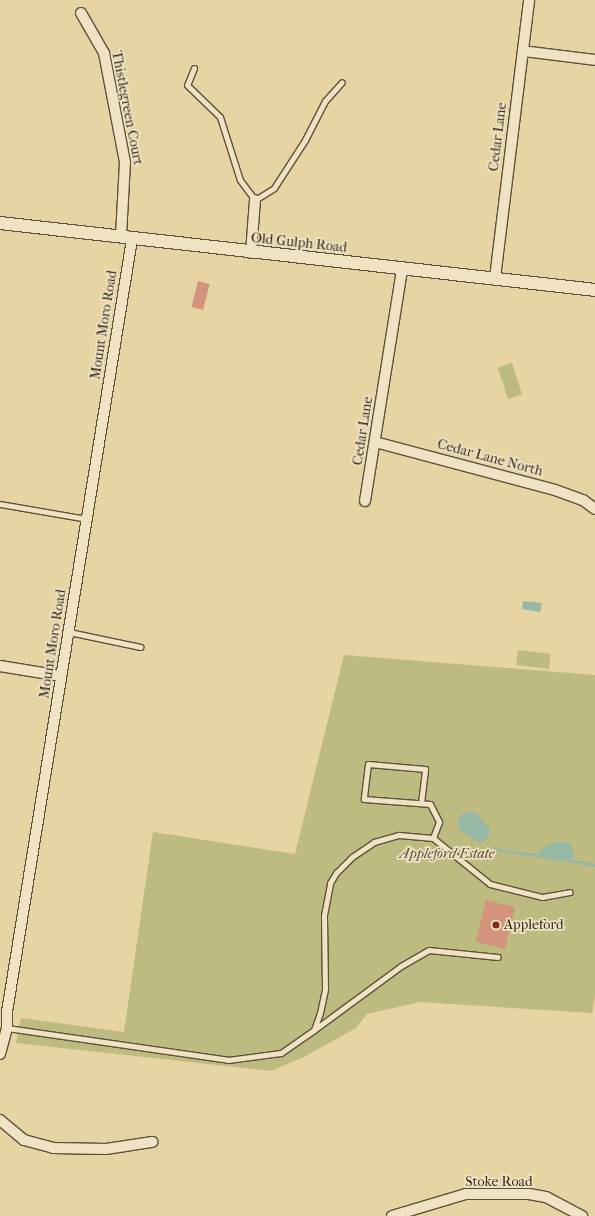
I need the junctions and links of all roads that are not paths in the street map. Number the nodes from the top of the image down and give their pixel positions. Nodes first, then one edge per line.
1 (529, 0) edge
2 (81, 13) dead end
3 (523, 51) junction
4 (595, 60) edge
5 (194, 68) dead end
6 (342, 82) dead end
7 (255, 200) junction
8 (0, 223) edge
9 (126, 238) junction
10 (251, 253) junction
11 (402, 270) junction
12 (495, 278) junction
13 (595, 290) edge
14 (375, 442) junction
15 (365, 501) dead end
16 (0, 504) edge
17 (595, 510) edge
18 (87, 519) junction
19 (69, 632) junction
20 (140, 648) dead end
21 (0, 666) edge
22 (61, 676) junction
23 (421, 803) junction
24 (433, 838) junction
25 (570, 892) dead end
26 (498, 957) dead end
27 (7, 1028) junction
28 (314, 1030) junction
29 (0, 1054) edge
30 (0, 1120) edge
31 (152, 1142) dead end
32 (413, 1213) edge
33 (392, 1216) edge
34 (582, 1216) edge

1 - 3 street, Cedar Lane
2 - 9 street, Thistlegreen Court
3 - 4 street
3 - 12 street, Cedar Lane
5 - 7 lane
6 - 7 lane
7 - 10 street
8 - 9 street, Old Gulph Road
9 - 10 street, Old Gulph Road
9 - 18 street, Mount Moro Road
10 - 11 street, Old Gulph Road
11 - 12 street, Old Gulph Road
11 - 14 street, Cedar Lane
12 - 13 street, Old Gulph Road
14 - 15 street, Cedar Lane
14 - 17 street, Cedar Lane North
16 - 18 lane
18 - 19 street, Mount Moro Road
19 - 20 lane
19 - 22 street, Mount Moro Road
21 - 22 street
22 - 27 street, Mount Moro Road
23 - 23 lane
23 - 24 lane
24 - 25 lane
24 - 28 lane
26 - 28 lane
27 - 28 lane
27 - 29 street, Mount Moro Road
30 - 31 street
32 - 33 street
32 - 34 street, Stoke Road

